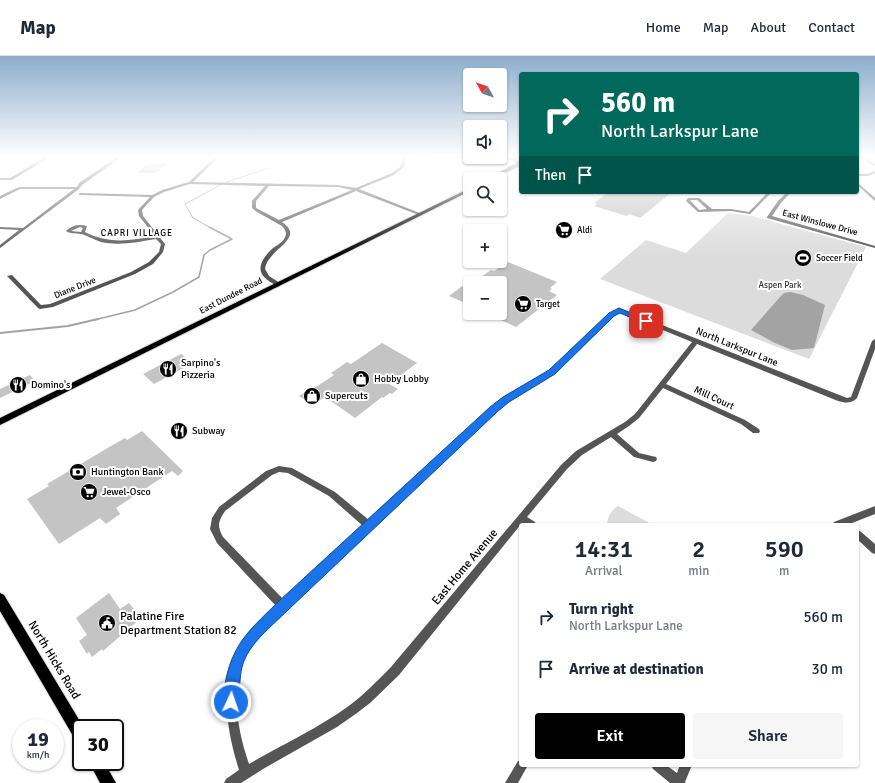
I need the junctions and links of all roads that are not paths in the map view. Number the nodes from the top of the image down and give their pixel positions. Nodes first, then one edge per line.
1 (15, 190) edge
2 (75, 190) edge
3 (166, 190) edge
4 (263, 190) edge
5 (353, 190) edge
6 (357, 190) edge
7 (864, 190) edge
8 (463, 192) edge
9 (80, 194) dead end
10 (768, 194) edge
11 (787, 194) edge
12 (153, 196) junction
13 (0, 198) edge
14 (875, 200) edge
15 (711, 210) junction
16 (420, 214) junction
17 (279, 221) junction
18 (0, 228) edge
19 (23, 228) junction
20 (83, 233) dead end
21 (158, 237) junction
22 (0, 247) edge
23 (875, 247) edge
24 (10, 276) dead end
25 (278, 284) junction
26 (696, 341) junction
27 (875, 341) edge
28 (873, 352) edge
29 (662, 385) junction
30 (0, 422) edge
31 (756, 432) dead end
32 (612, 434) junction
33 (653, 459) dead end
34 (875, 510) edge
35 (522, 518) junction
36 (529, 523) edge
37 (845, 523) edge
38 (370, 526) junction
39 (859, 536) edge
40 (875, 550) edge
41 (2, 606) edge
42 (283, 606) junction
43 (72, 721) edge
44 (521, 767) edge
45 (660, 767) edge
46 (685, 767) edge
47 (101, 771) edge
48 (246, 772) junction
49 (108, 783) edge
50 (230, 783) edge
51 (511, 783) edge
52 (680, 783) edge

1 - 13 street
2 - 19 street
3 - 12 street
4 - 17 street
5 - 17 street
6 - 16 street
7 - 14 street
8 - 16 main road, East Dundee Road
9 - 12 street
10 - 15 street
11 - 23 street, East Winslowe Drive
12 - 21 street
15 - 15 street
16 - 25 main road, East Dundee Road
17 - 25 street
18 - 19 street
19 - 22 street
20 - 21 street
21 - 24 street, Diane Drive
25 - 30 main road, East Dundee Road
26 - 28 street, North Larkspur Lane
26 - 29 street, East Home Avenue
26 - 38 street, North Larkspur Lane
27 - 28 street
29 - 31 street, Mill Court
29 - 32 street, East Home Avenue
32 - 33 street
32 - 35 street, East Home Avenue
34 - 37 street
35 - 36 street
35 - 48 street, East Home Avenue
38 - 42 street
38 - 42 street
39 - 40 street
41 - 43 main road, North Hicks Road
42 - 48 street
44 - 51 street
45 - 52 street
46 - 52 street
47 - 49 main road
48 - 50 street, East Home Avenue

